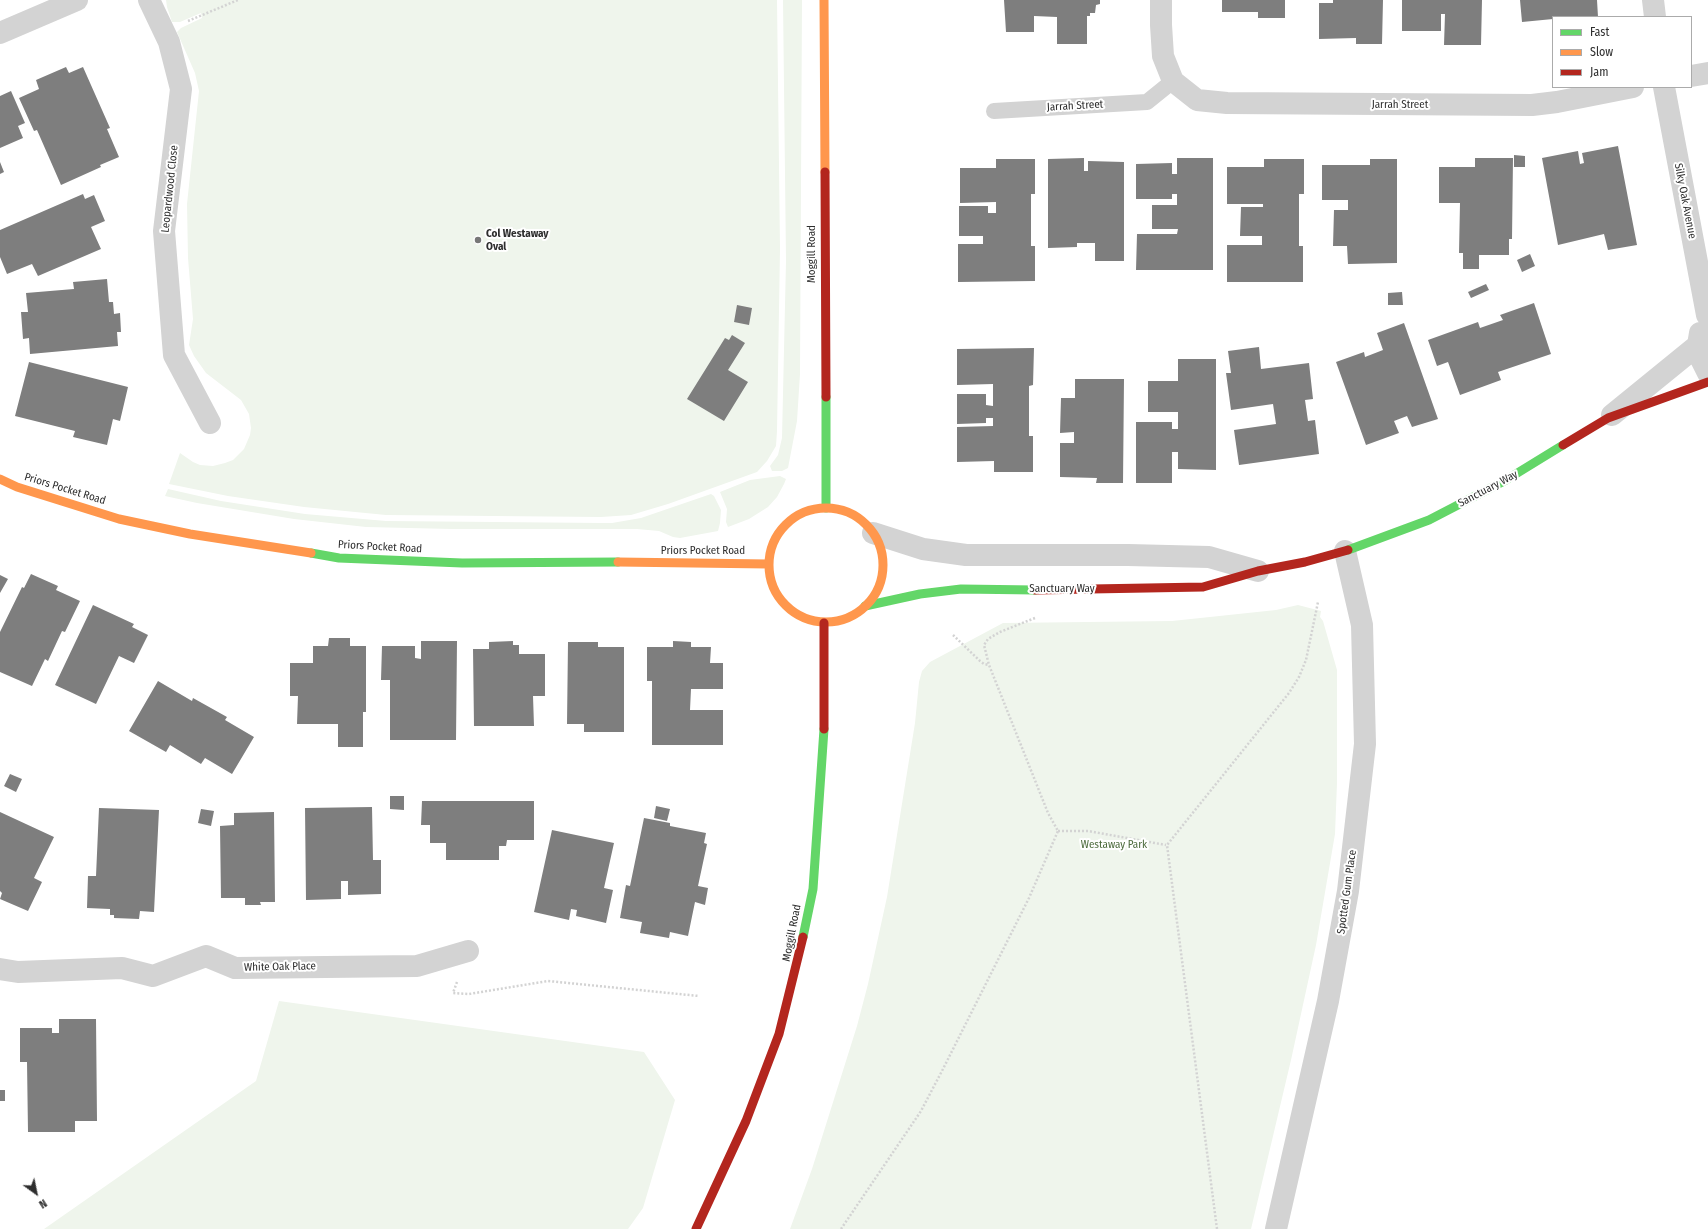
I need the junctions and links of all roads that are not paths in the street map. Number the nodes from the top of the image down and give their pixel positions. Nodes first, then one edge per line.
1 (77, 0) edge
2 (149, 0) edge
3 (824, 0) edge
4 (1161, 0) edge
5 (1653, 0) edge
6 (1655, 16) edge
7 (0, 33) edge
8 (1708, 73) edge
9 (1692, 76) edge
10 (1174, 81) junction
11 (1628, 88) edge
12 (1664, 88) edge
13 (994, 111) dead end
14 (1708, 314) edge
15 (1698, 345) junction
16 (1708, 373) edge
17 (1708, 382) edge
18 (1608, 418) junction
19 (210, 423) dead end
20 (0, 479) edge
21 (826, 508) junction
22 (873, 533) junction
23 (1345, 552) junction
24 (768, 564) junction
25 (1258, 571) junction
26 (865, 606) junction
27 (824, 623) junction
28 (468, 951) road end
29 (0, 969) edge
30 (696, 1229) edge
31 (1276, 1229) edge

1 - 7 street
2 - 19 street, Leopardwood Close
3 - 21 street, Moggill Road
4 - 10 street, Jarrah Street
5 - 6 street
8 - 9 street
10 - 11 street, Jarrah Street
10 - 13 lane, Jarrah Street
12 - 14 street, Silky Oak Avenue
14 - 15 street, Silky Oak Avenue
15 - 16 street, Silky Oak Avenue
15 - 18 street
17 - 18 street, Sanctuary Way
18 - 23 street, Sanctuary Way
20 - 24 street, Priors Pocket Road
21 - 22 street
21 - 24 street
22 - 25 street, Sanctuary Way
22 - 26 street
23 - 25 street, Sanctuary Way
23 - 31 street, Spotted Gum Place
24 - 27 street
25 - 26 street, Sanctuary Way
26 - 27 street
27 - 30 street, Moggill Road
28 - 29 street, White Oak Place

